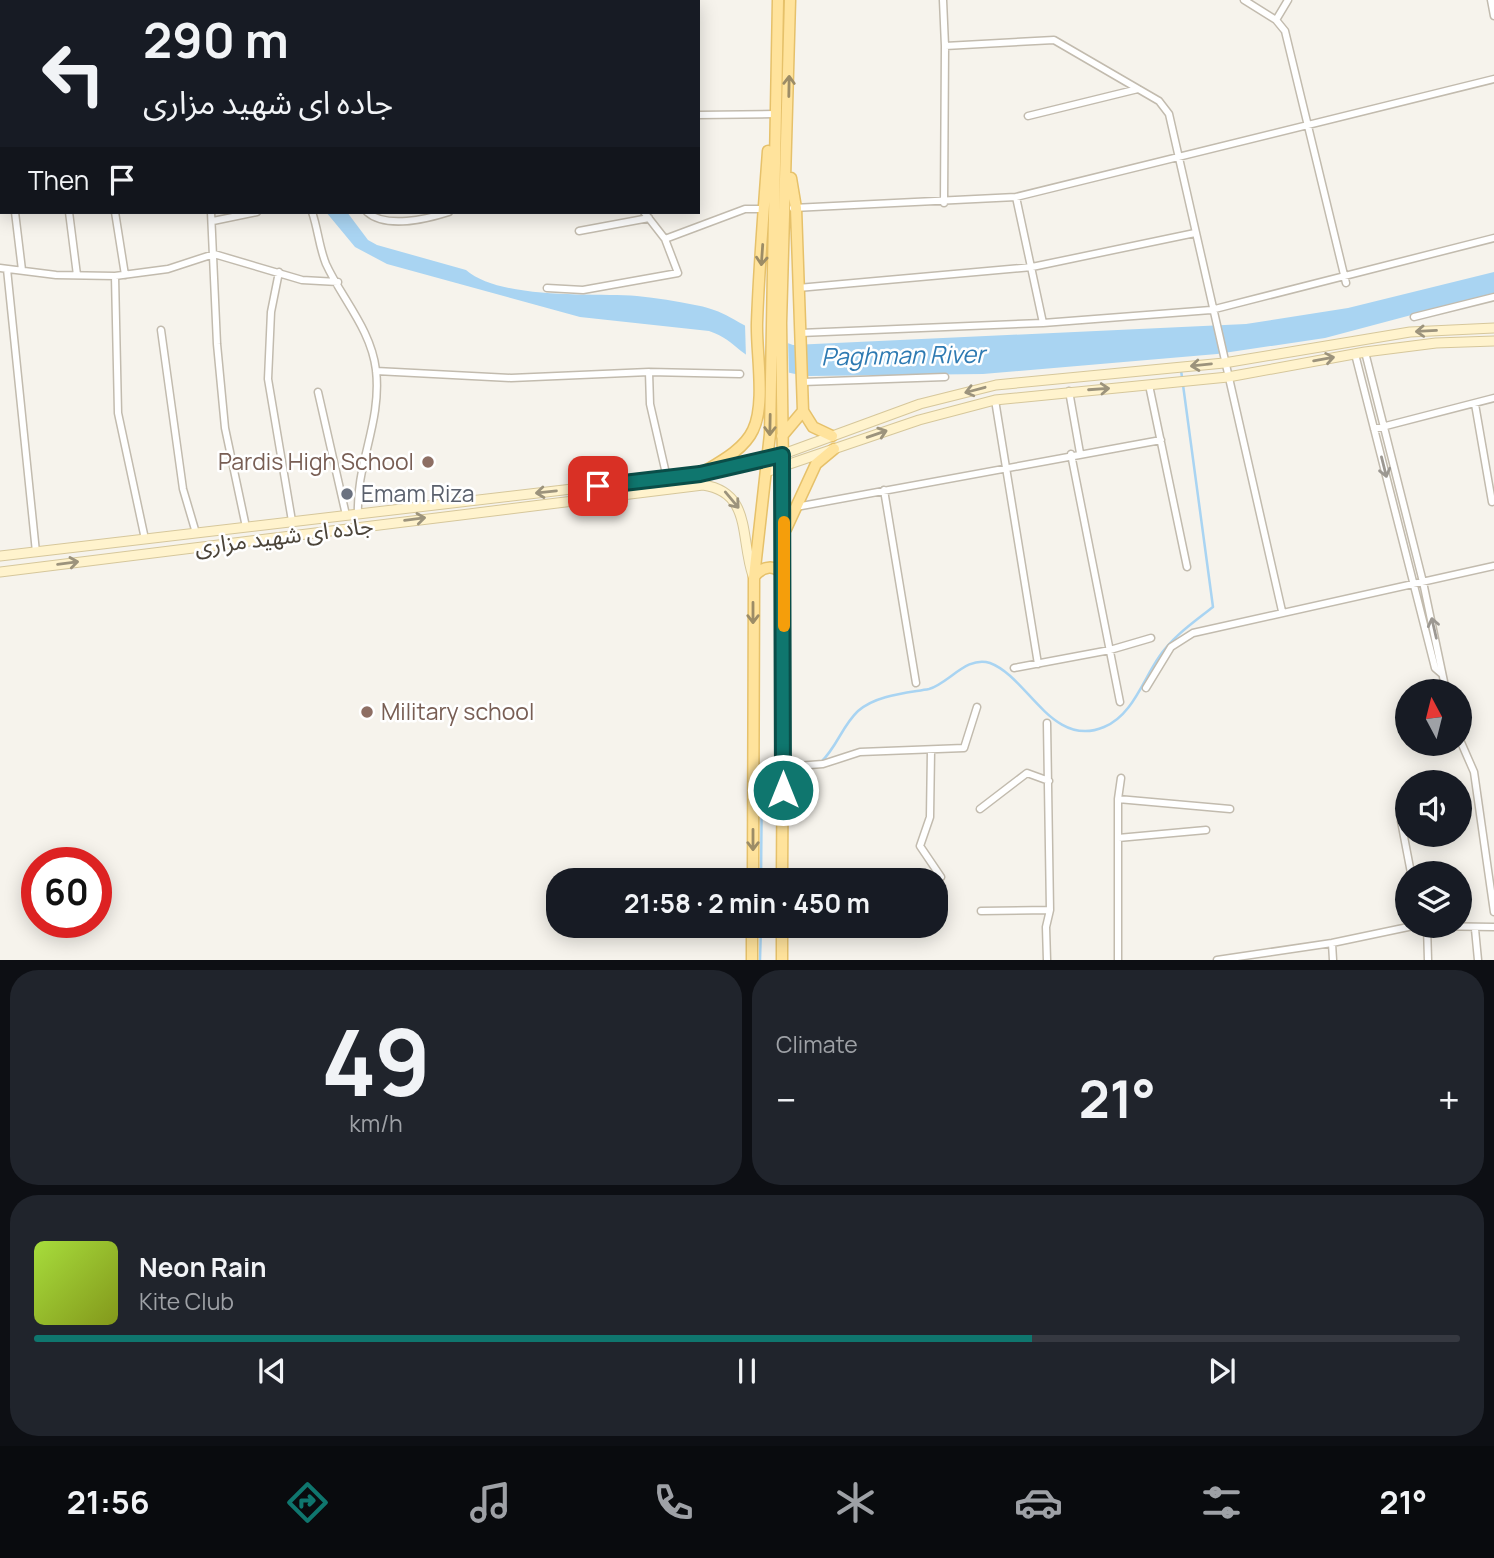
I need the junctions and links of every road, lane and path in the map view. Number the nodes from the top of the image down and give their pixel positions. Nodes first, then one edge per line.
1 (778, 0) edge
2 (790, 0) edge
3 (943, 0) edge
4 (1244, 0) edge
5 (1288, 0) edge
6 (1490, 0) edge
7 (1494, 16) edge
8 (1276, 20) junction
9 (777, 37) junction
10 (790, 39) junction
11 (946, 46) junction
12 (1494, 79) edge
13 (1139, 89) junction
14 (775, 114) junction
15 (700, 115) edge
16 (1028, 116) dead end
17 (1308, 123) junction
18 (1179, 156) junction
19 (1016, 197) junction
20 (944, 203) junction
21 (780, 208) junction
22 (15, 214) edge
23 (69, 214) edge
24 (116, 214) edge
25 (211, 214) edge
26 (247, 214) edge
27 (314, 214) edge
28 (368, 214) edge
29 (443, 214) edge
30 (646, 215) edge
31 (213, 221) junction
32 (579, 231) dead end
33 (1195, 233) junction
34 (1494, 238) edge
35 (665, 239) junction
36 (214, 254) junction
37 (1032, 267) junction
38 (4, 268) edge
39 (22, 270) junction
40 (279, 272) junction
41 (77, 275) junction
42 (125, 275) junction
43 (1344, 275) junction
44 (115, 276) junction
45 (338, 282) junction
46 (1346, 284) dead end
47 (547, 288) dead end
48 (798, 288) junction
49 (1494, 297) edge
50 (1211, 310) junction
51 (1415, 317) dead end
52 (1043, 323) junction
53 (1494, 328) edge
54 (161, 330) dead end
55 (800, 337) junction
56 (1494, 341) edge
57 (1360, 353) junction
58 (1224, 363) junction
59 (376, 371) junction
60 (649, 372) junction
61 (740, 374) dead end
62 (776, 377) junction
63 (944, 377) dead end
64 (1228, 377) junction
65 (801, 379) junction
66 (1149, 385) junction
67 (1069, 391) junction
68 (318, 392) dead end
69 (1494, 398) edge
70 (995, 400) junction
71 (1475, 404) junction
72 (803, 411) junction
73 (1384, 426) junction
74 (1374, 429) junction
75 (782, 436) junction
76 (832, 436) junction
77 (1161, 440) junction
78 (834, 449) junction
79 (1080, 453) junction
80 (1071, 454) junction
81 (767, 460) junction
82 (782, 461) junction
83 (1008, 467) junction
84 (766, 472) junction
85 (700, 474) junction
86 (667, 478) junction
87 (884, 490) junction
88 (1492, 502) edge
89 (796, 507) junction
90 (358, 513) junction
91 (346, 515) junction
92 (292, 521) junction
93 (246, 527) junction
94 (196, 533) junction
95 (784, 535) junction
96 (145, 539) junction
97 (36, 552) junction
98 (0, 556) edge
99 (1494, 566) edge
100 (1187, 567) dead end
101 (0, 572) edge
102 (754, 577) junction
103 (784, 577) junction
104 (1423, 582) junction
105 (1414, 584) junction
106 (1282, 611) junction
107 (1151, 638) dead end
108 (1110, 650) junction
109 (1038, 664) junction
110 (1014, 668) dead end
111 (1442, 674) junction
112 (1443, 679) edge
113 (916, 683) dead end
114 (1146, 688) dead end
115 (1120, 702) dead end
116 (977, 707) dead end
117 (1047, 723) dead end
118 (932, 751) junction
119 (1467, 756) edge
120 (783, 767) junction
121 (1121, 779) dead end
122 (1049, 781) junction
123 (1118, 799) junction
124 (980, 809) dead end
125 (1230, 809) dead end
126 (1206, 830) dead end
127 (1118, 838) junction
128 (752, 868) edge
129 (782, 868) edge
130 (935, 868) edge
131 (1050, 909) junction
132 (981, 911) dead end
133 (1494, 912) edge
134 (1494, 928) edge
135 (1472, 929) edge
136 (1475, 929) junction
137 (1395, 930) edge
138 (752, 938) edge
139 (782, 938) edge
140 (1427, 938) edge
141 (1332, 943) junction
142 (752, 960) edge
143 (782, 960) edge
144 (1047, 960) edge
145 (1118, 960) edge
146 (1217, 960) edge
147 (1333, 960) edge
148 (1427, 960) edge
149 (1478, 960) edge

1 - 9 main road
2 - 10 main road
3 - 11 street
4 - 8 street
5 - 8 street
6 - 7 street
8 - 17 street
9 - 10 main road
9 - 14 main road
21 -> 10 main road
11 - 13 street
11 - 20 street
12 - 17 street
13 - 16 street
13 - 18 street
14 - 15 street
14 - 21 main road
17 - 18 street
17 - 43 street
18 - 19 street
18 - 33 street
19 - 20 street
19 - 37 street
20 - 21 street
21 - 35 street
21 - 48 main road
21 - 62 main road
21 -> 85 main road
22 - 39 street
23 - 41 street
24 - 42 street
25 - 31 street
26 - 31 street
27 - 45 street
28 - 29 street
30 - 32 street
30 - 35 street
31 - 36 street
33 - 37 street
33 - 50 street
34 - 43 street
35 - 47 street
36 - 40 street
36 - 42 street
36 - 93 street
37 - 48 street
37 - 52 street
38 - 39 street
38 - 97 street
39 - 41 street
40 - 45 street
40 - 92 street
41 - 44 street
42 - 44 street
43 - 46 street
43 - 50 street
44 - 96 street
45 - 59 street
48 - 55 main road
49 - 51 street
50 - 52 street
50 - 58 street
52 - 55 street
53 -> 58 main road
54 - 94 street
55 - 65 main road
56 - 57 main road
64 -> 57 main road
57 - 73 street
57 - 74 street
58 - 64 street
58 -> 76 main road
59 - 60 street
59 - 90 street
60 - 61 street
60 - 86 street
62 - 75 main road
62 -> 81 main road
63 - 65 street
64 - 66 main road
64 - 106 street
65 - 72 main road
67 -> 66 main road
66 - 77 street
67 - 70 main road
67 - 79 street
68 - 91 street
69 - 71 street
78 -> 70 main road
70 - 83 street
71 - 73 street
71 - 88 street
72 - 75 main road
72 - 76 main road
73 - 74 street
73 - 104 street
74 -> 105 street
75 - 82 main road
76 - 82 main road
77 - 79 street
77 - 100 street
78 - 82 main road
78 - 89 main road
79 - 80 street
80 - 83 street
80 - 108 street
81 - 82 main road, جاده ای شهید مزاری
81 - 84 main road
81 - 85 main road, جاده ای شهید مزاری
82 - 84 main road
82 - 95 main road
83 - 87 street
83 - 109 street
84 - 102 main road
85 - 86 main road, جاده ای شهید مزاری
86 -> 90 main road, جاده ای شهید مزاری
87 - 89 street
87 - 113 street
89 - 95 main road
90 - 91 main road, جاده ای شهید مزاری
91 - 92 main road, جاده ای شهید مزاری
92 - 93 main road, جاده ای شهید مزاری
93 - 94 main road, جاده ای شهید مزاری
94 - 96 main road, جاده ای شهید مزاری
95 - 103 main road
96 - 97 main road, جاده ای شهید مزاری
97 - 98 main road, جاده ای شهید مزاری
99 - 104 street
101 -> 102 main road, جاده ای شهید مزاری
102 - 103 main road
102 -> 128 main road
103 - 120 main road
104 - 105 street
111 -> 104 street
105 - 106 street
105 - 111 street
106 - 114 street
107 - 108 street
108 - 109 street
108 - 115 street
109 - 110 street
111 - 112 street
116 - 118 street
117 - 122 street
118 - 120 street
118 - 130 street
119 - 133 street
120 - 129 main road
121 - 123 street
122 - 124 street
122 - 131 street
123 - 125 street
123 - 127 street
126 - 127 street
127 - 145 street
131 - 132 street
131 - 144 street
134 - 136 street
135 - 136 street
136 - 149 street
137 - 141 street
138 - 142 main road
139 - 143 main road
140 - 148 street
141 - 146 street
141 - 147 street

